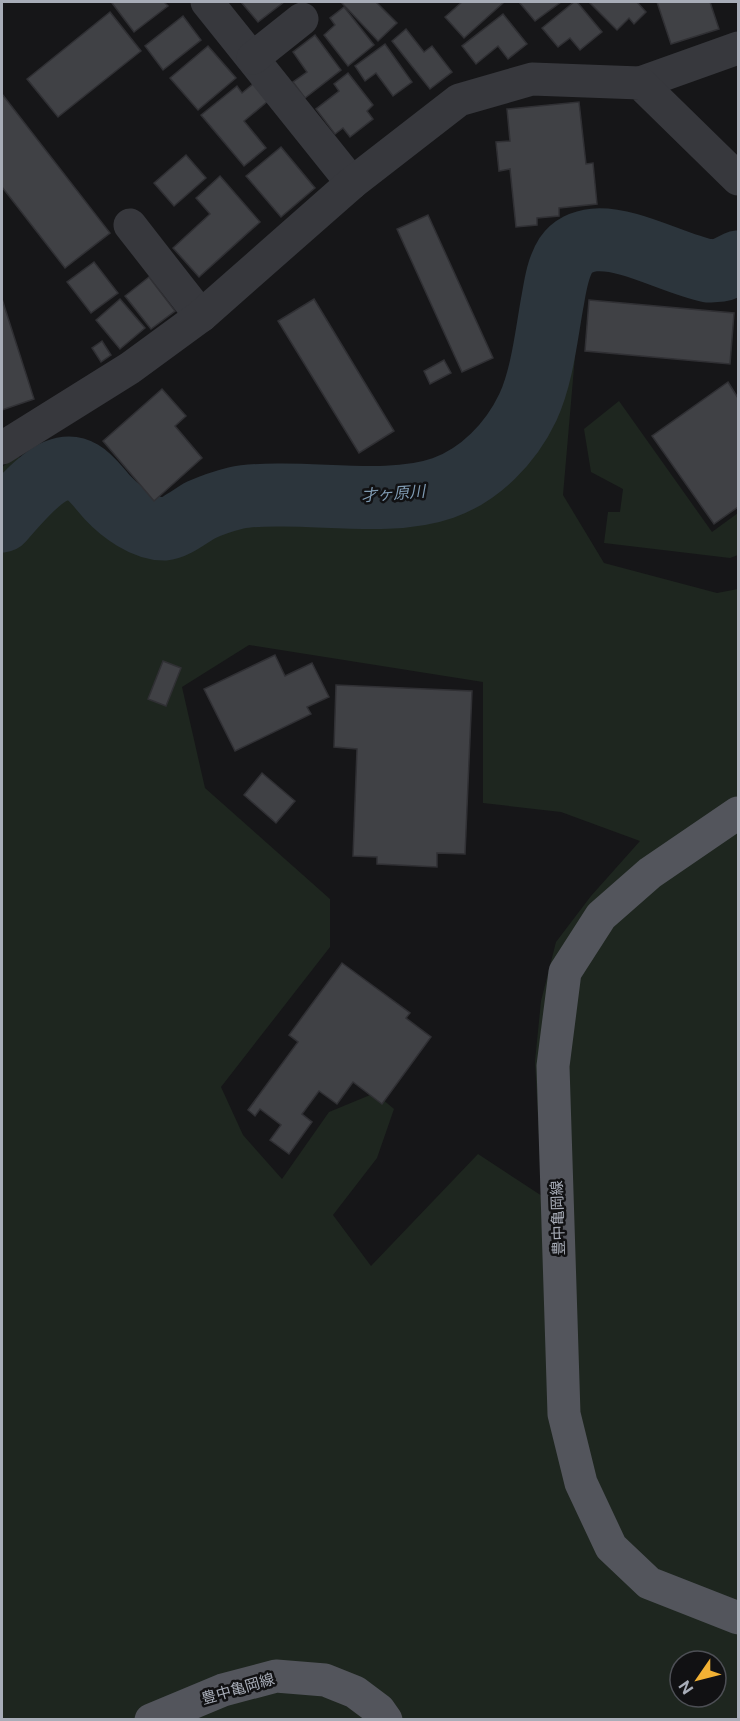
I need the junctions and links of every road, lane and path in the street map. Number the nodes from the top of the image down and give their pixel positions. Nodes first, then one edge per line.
1 (207, 2) edge
2 (302, 19) dead end
3 (738, 48) edge
4 (253, 58) junction
5 (640, 83) junction
6 (733, 174) edge
7 (352, 183) junction
8 (130, 225) dead end
9 (201, 316) junction
10 (2, 448) edge
11 (738, 813) edge
12 (738, 1618) edge
13 (152, 1719) edge
14 (386, 1719) edge

1 - 4 street
2 - 4 street
3 - 5 street
4 - 7 street
5 - 6 street
5 - 7 street
7 - 9 street
8 - 9 street
9 - 10 street
11 - 12 main road, 豊中亀岡線
13 - 14 main road, 豊中亀岡線

